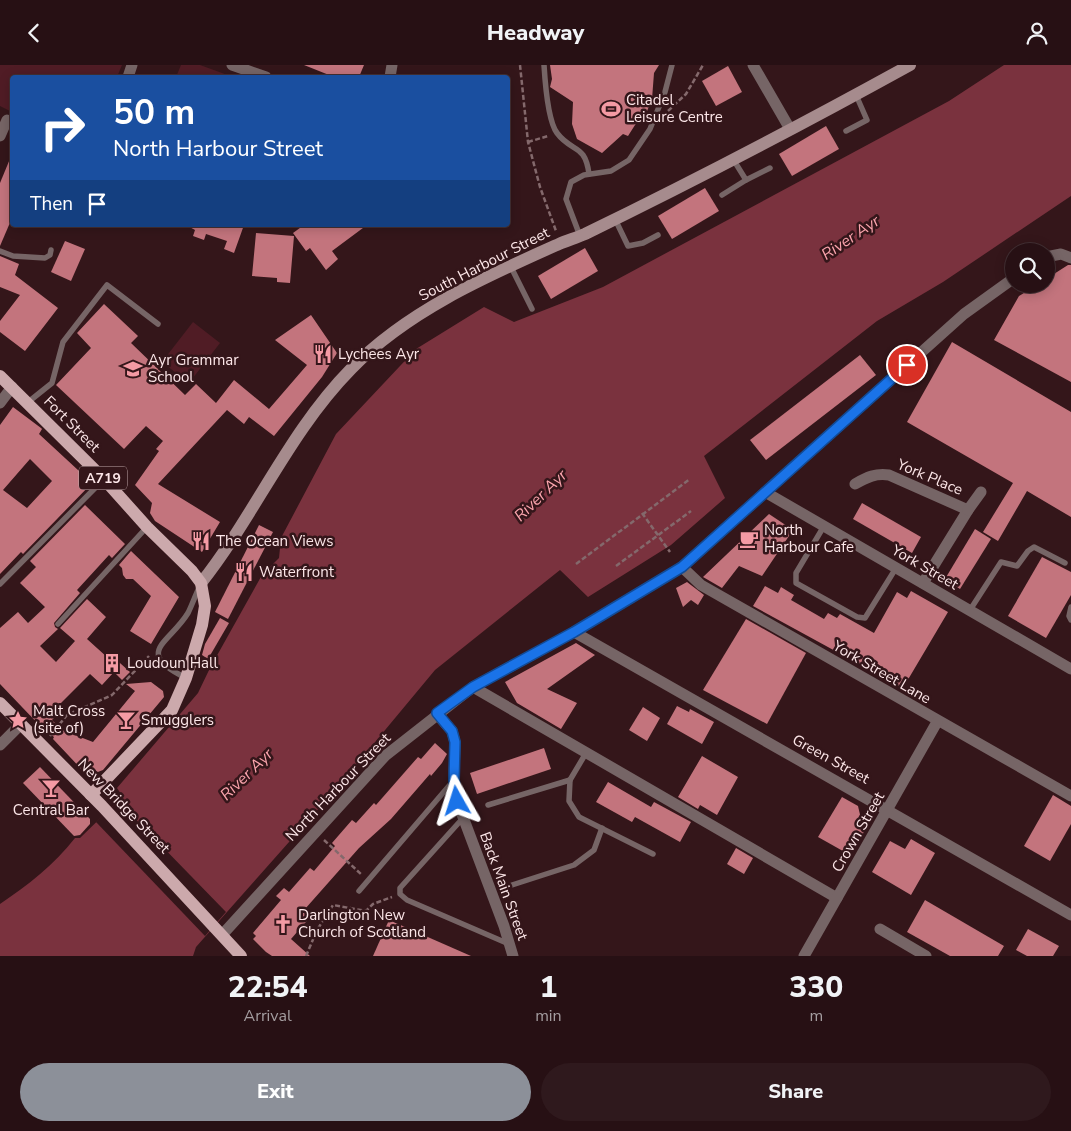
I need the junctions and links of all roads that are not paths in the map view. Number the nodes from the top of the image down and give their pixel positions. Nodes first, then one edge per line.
1 (232, 65) edge
2 (544, 65) edge
3 (672, 65) edge
4 (753, 65) edge
5 (910, 65) edge
6 (260, 75) edge
7 (856, 95) junction
8 (6, 119) edge
9 (790, 129) junction
10 (846, 131) dead end
11 (0, 136) edge
12 (733, 159) junction
13 (770, 168) dead end
14 (589, 174) junction
15 (746, 181) junction
16 (722, 195) dead end
17 (615, 219) junction
18 (658, 235) dead end
19 (580, 236) junction
20 (50, 250) dead end
21 (0, 251) edge
22 (1055, 255) edge
23 (1071, 258) edge
24 (511, 267) junction
25 (1005, 284) edge
26 (532, 309) dead end
27 (158, 324) dead end
28 (0, 376) edge
29 (12, 387) junction
30 (0, 403) edge
31 (27, 403) junction
32 (104, 479) junction
33 (855, 484) dead end
34 (765, 492) junction
35 (981, 492) dead end
36 (968, 510) junction
37 (824, 526) junction
38 (147, 527) junction
39 (1065, 563) dead end
40 (682, 567) junction
41 (896, 568) junction
42 (201, 583) junction
43 (923, 583) junction
44 (0, 584) edge
45 (1071, 607) edge
46 (970, 610) junction
47 (1071, 620) edge
48 (58, 624) dead end
49 (574, 632) junction
50 (1070, 667) edge
51 (186, 679) junction
52 (473, 687) junction
53 (0, 703) edge
54 (437, 713) junction
55 (937, 722) junction
56 (20, 724) junction
57 (0, 745) edge
58 (586, 753) junction
59 (454, 780) junction
60 (570, 780) junction
61 (91, 795) junction
62 (1071, 797) edge
63 (488, 805) dead end
64 (889, 809) junction
65 (463, 818) junction
66 (602, 828) junction
67 (653, 853) dead end
68 (512, 885) dead end
69 (359, 891) dead end
70 (837, 898) junction
71 (1071, 915) edge
72 (880, 929) dead end
73 (219, 932) junction
74 (511, 950) edge
75 (241, 956) edge
76 (804, 956) edge
77 (926, 956) edge

1 - 6 street
2 - 14 lane
3 - 14 lane
4 - 9 street
5 - 7 main road, South Harbour Street
7 - 9 main road, South Harbour Street
7 - 10 lane
8 - 11 street
9 - 12 main road, South Harbour Street
12 - 15 lane
12 - 17 main road, South Harbour Street
13 - 15 lane
14 - 19 lane
15 - 16 lane
17 - 18 lane
17 - 19 main road, South Harbour Street
19 - 24 main road, South Harbour Street
20 - 21 lane
22 - 23 street
24 - 26 lane
24 - 42 main road, South Harbour Street
25 - 34 street, North Harbour Street
27 - 31 lane
28 - 29 main road, Fort Street / A719
29 - 30 street
29 - 31 main road, Fort Street / A719
31 - 32 main road, Fort Street / A719
32 - 38 main road, Fort Street / A719
32 - 44 lane
33 - 36 street, York Place
34 - 37 street, York Street
34 - 40 street, North Harbour Street
35 - 36 street
36 - 43 street, York Place
37 - 41 street, York Street
37 - 41 lane
38 - 42 main road, Fort Street / A719
38 - 48 lane
39 - 46 lane
40 - 49 street, North Harbour Street
40 - 55 street, York Street Lane
41 - 43 street, York Street
42 - 51 main road
42 - 51 lane
43 - 46 street, York Street
45 - 47 lane
46 - 50 street, York Street
49 - 52 street, North Harbour Street
49 - 64 street, Green Street
51 - 61 main road
52 - 54 street, North Harbour Street
52 - 58 street
53 - 56 main road, New Bridge Street
54 - 59 street, Back Main Street
54 - 73 street, North Harbour Street
55 - 62 street, York Street Lane
55 - 64 street, Crown Street
56 - 57 street
56 - 61 main road
56 - 61 main road, New Bridge Street
58 - 60 lane
58 - 70 street
59 - 65 street, Back Main Street
59 - 69 lane
60 - 63 lane
60 - 66 lane
61 - 73 main road, New Bridge Street
64 - 70 street, Crown Street
64 - 71 street, Green Street
65 - 74 street, Back Main Street
65 - 74 lane
66 - 67 lane
66 - 68 lane
70 - 76 street, Crown Street
72 - 77 street
73 - 75 main road, New Bridge Street

